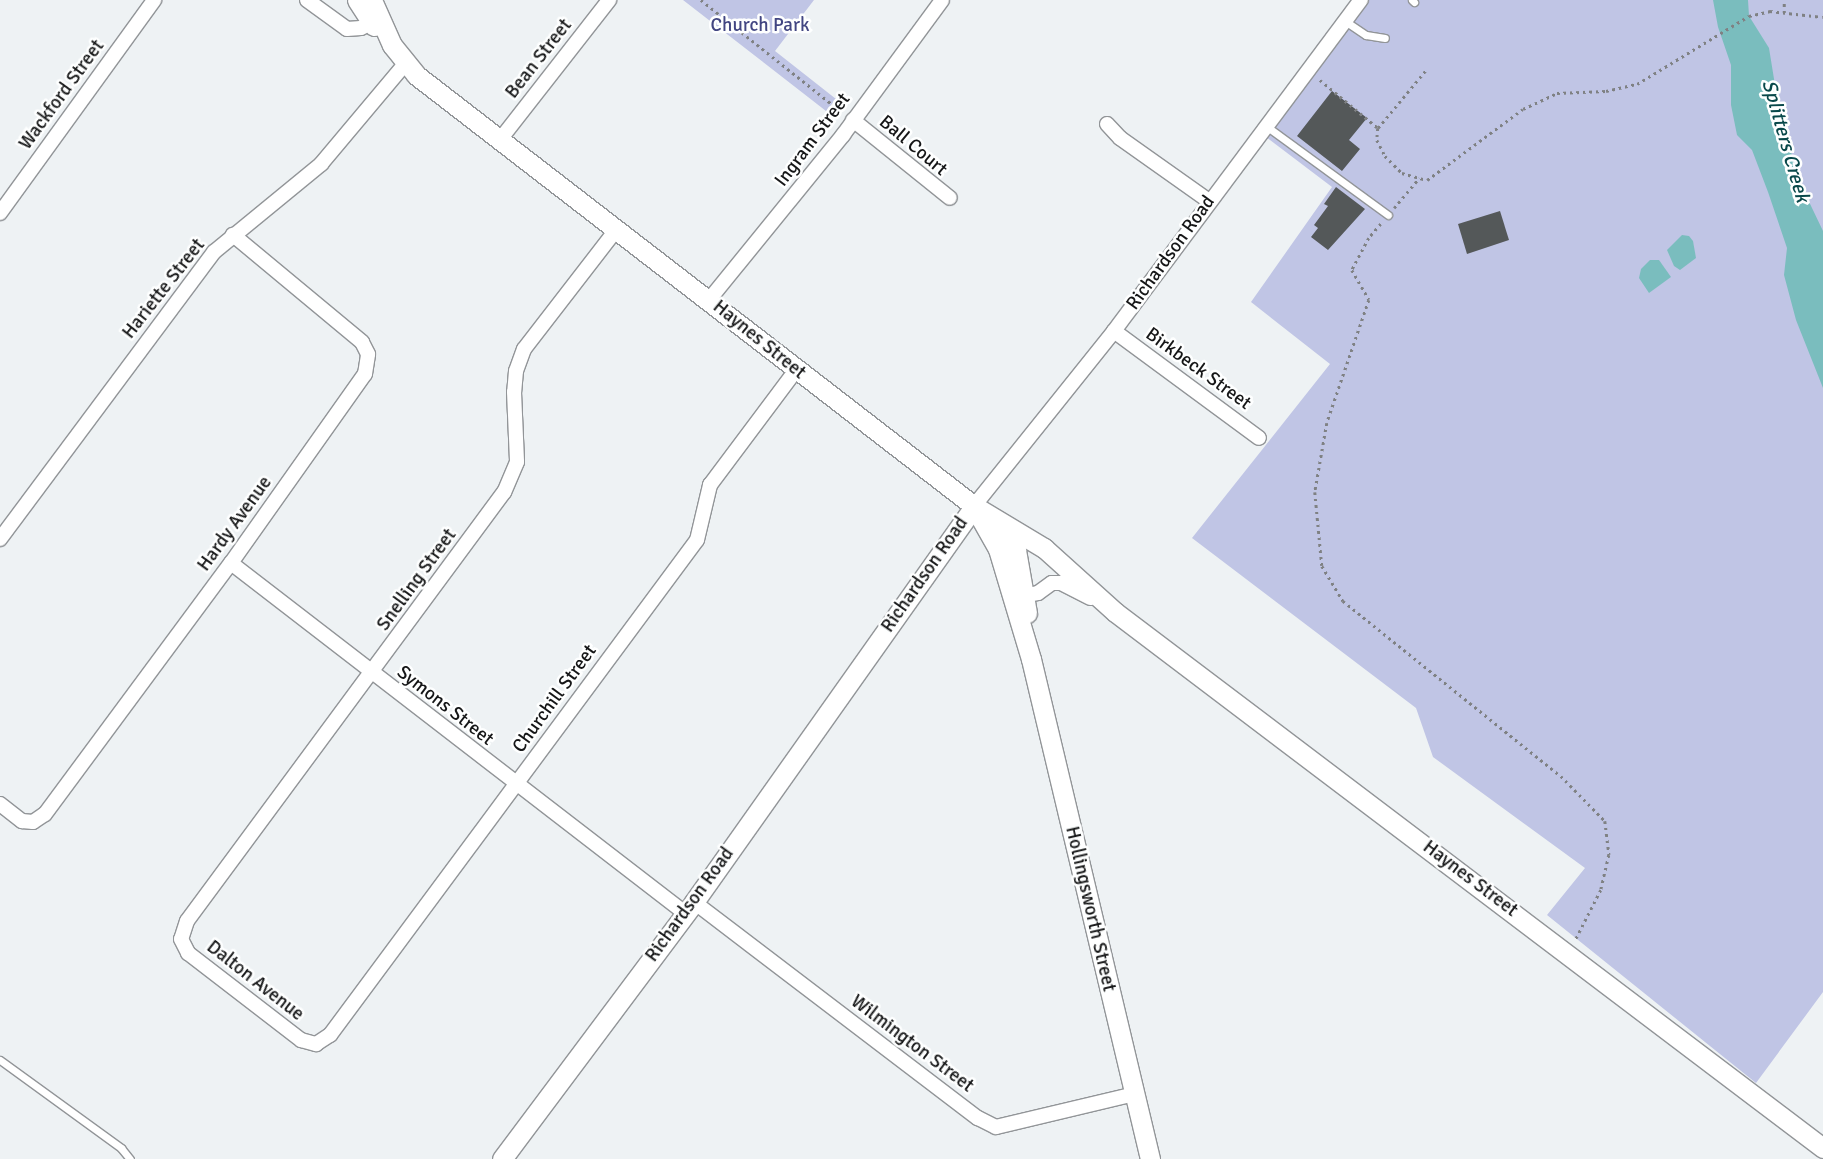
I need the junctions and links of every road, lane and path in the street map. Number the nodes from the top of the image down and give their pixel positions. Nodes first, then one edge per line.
1 (154, 0) edge
2 (307, 0) edge
3 (357, 0) edge
4 (372, 0) edge
5 (609, 0) edge
6 (701, 0) edge
7 (942, 0) edge
8 (1361, 0) edge
9 (1784, 0) edge
10 (1784, 14) junction
11 (1823, 17) edge
12 (375, 21) junction
13 (1345, 21) junction
14 (1386, 38) dead end
15 (404, 64) junction
16 (1426, 70) dead end
17 (1320, 80) dead end
18 (853, 120) junction
19 (1106, 124) dead end
20 (1266, 126) junction
21 (1378, 128) junction
22 (499, 141) junction
23 (1419, 178) junction
24 (950, 198) dead end
25 (1209, 201) junction
26 (0, 213) edge
27 (1388, 215) junction
28 (616, 230) junction
29 (233, 235) junction
30 (710, 300) junction
31 (1114, 331) junction
32 (796, 370) junction
33 (1259, 438) dead end
34 (974, 506) junction
35 (1004, 525) junction
36 (0, 539) edge
37 (231, 563) junction
38 (1019, 597) junction
39 (1115, 612) junction
40 (371, 673) junction
41 (516, 784) junction
42 (0, 804) edge
43 (690, 907) junction
44 (183, 929) joint
45 (1568, 953) junction
46 (323, 1041) joint
47 (0, 1060) edge
48 (1134, 1094) junction
49 (1823, 1148) edge
50 (130, 1159) edge
51 (502, 1159) edge
52 (1150, 1159) edge

1 - 26 street, Wackford Street
2 - 12 street
3 - 12 street
4 - 12 street
5 - 22 street, Bean Street
6 - 18 path
7 - 18 street, Ingram Street
8 - 13 street, Richardson Road
9 - 10 path
10 - 11 path
10 - 23 path
12 - 15 street, Haynes Street
13 - 14 lane
13 - 20 street, Richardson Road
15 - 22 street, Haynes Street
15 - 29 street, Hariette Street
16 - 21 path
17 - 21 path
18 - 24 street, Ball Court
18 - 30 street, Ingram Street
19 - 25 street
20 - 25 street, Richardson Road
20 - 27 lane
21 - 23 path
22 - 28 street, Haynes Street
23 - 27 path
25 - 31 street, Richardson Road
27 - 45 path
28 - 30 street, Haynes Street
28 - 40 street, Snelling Street
29 - 36 street, Hariette Street
29 - 37 street, Hardy Avenue
30 - 32 street, Haynes Street
31 - 33 street, Birkbeck Street
31 - 34 street, Richardson Road
32 - 34 street, Haynes Street
32 - 41 street, Churchill Street
34 - 35 street, Haynes Street
34 - 38 street, Hollingsworth Street
34 - 43 street, Richardson Road
35 - 38 street, Hollingsworth Street
35 - 39 street, Haynes Street
37 - 40 street, Symons Street
37 - 42 street, Hardy Avenue
38 - 39 street, Haynes Street
38 - 48 street, Hollingsworth Street
39 - 45 street, Haynes Street
40 - 41 street, Symons Street
40 - 44 street, Snelling Street
41 - 43 street, Symons Street
41 - 46 street, Churchill Street
43 - 48 street, Wilmington Street
43 - 51 street, Richardson Road
44 - 46 street, Dalton Avenue
45 - 49 street, Haynes Street
47 - 50 lane
48 - 52 street, Hollingsworth Street

